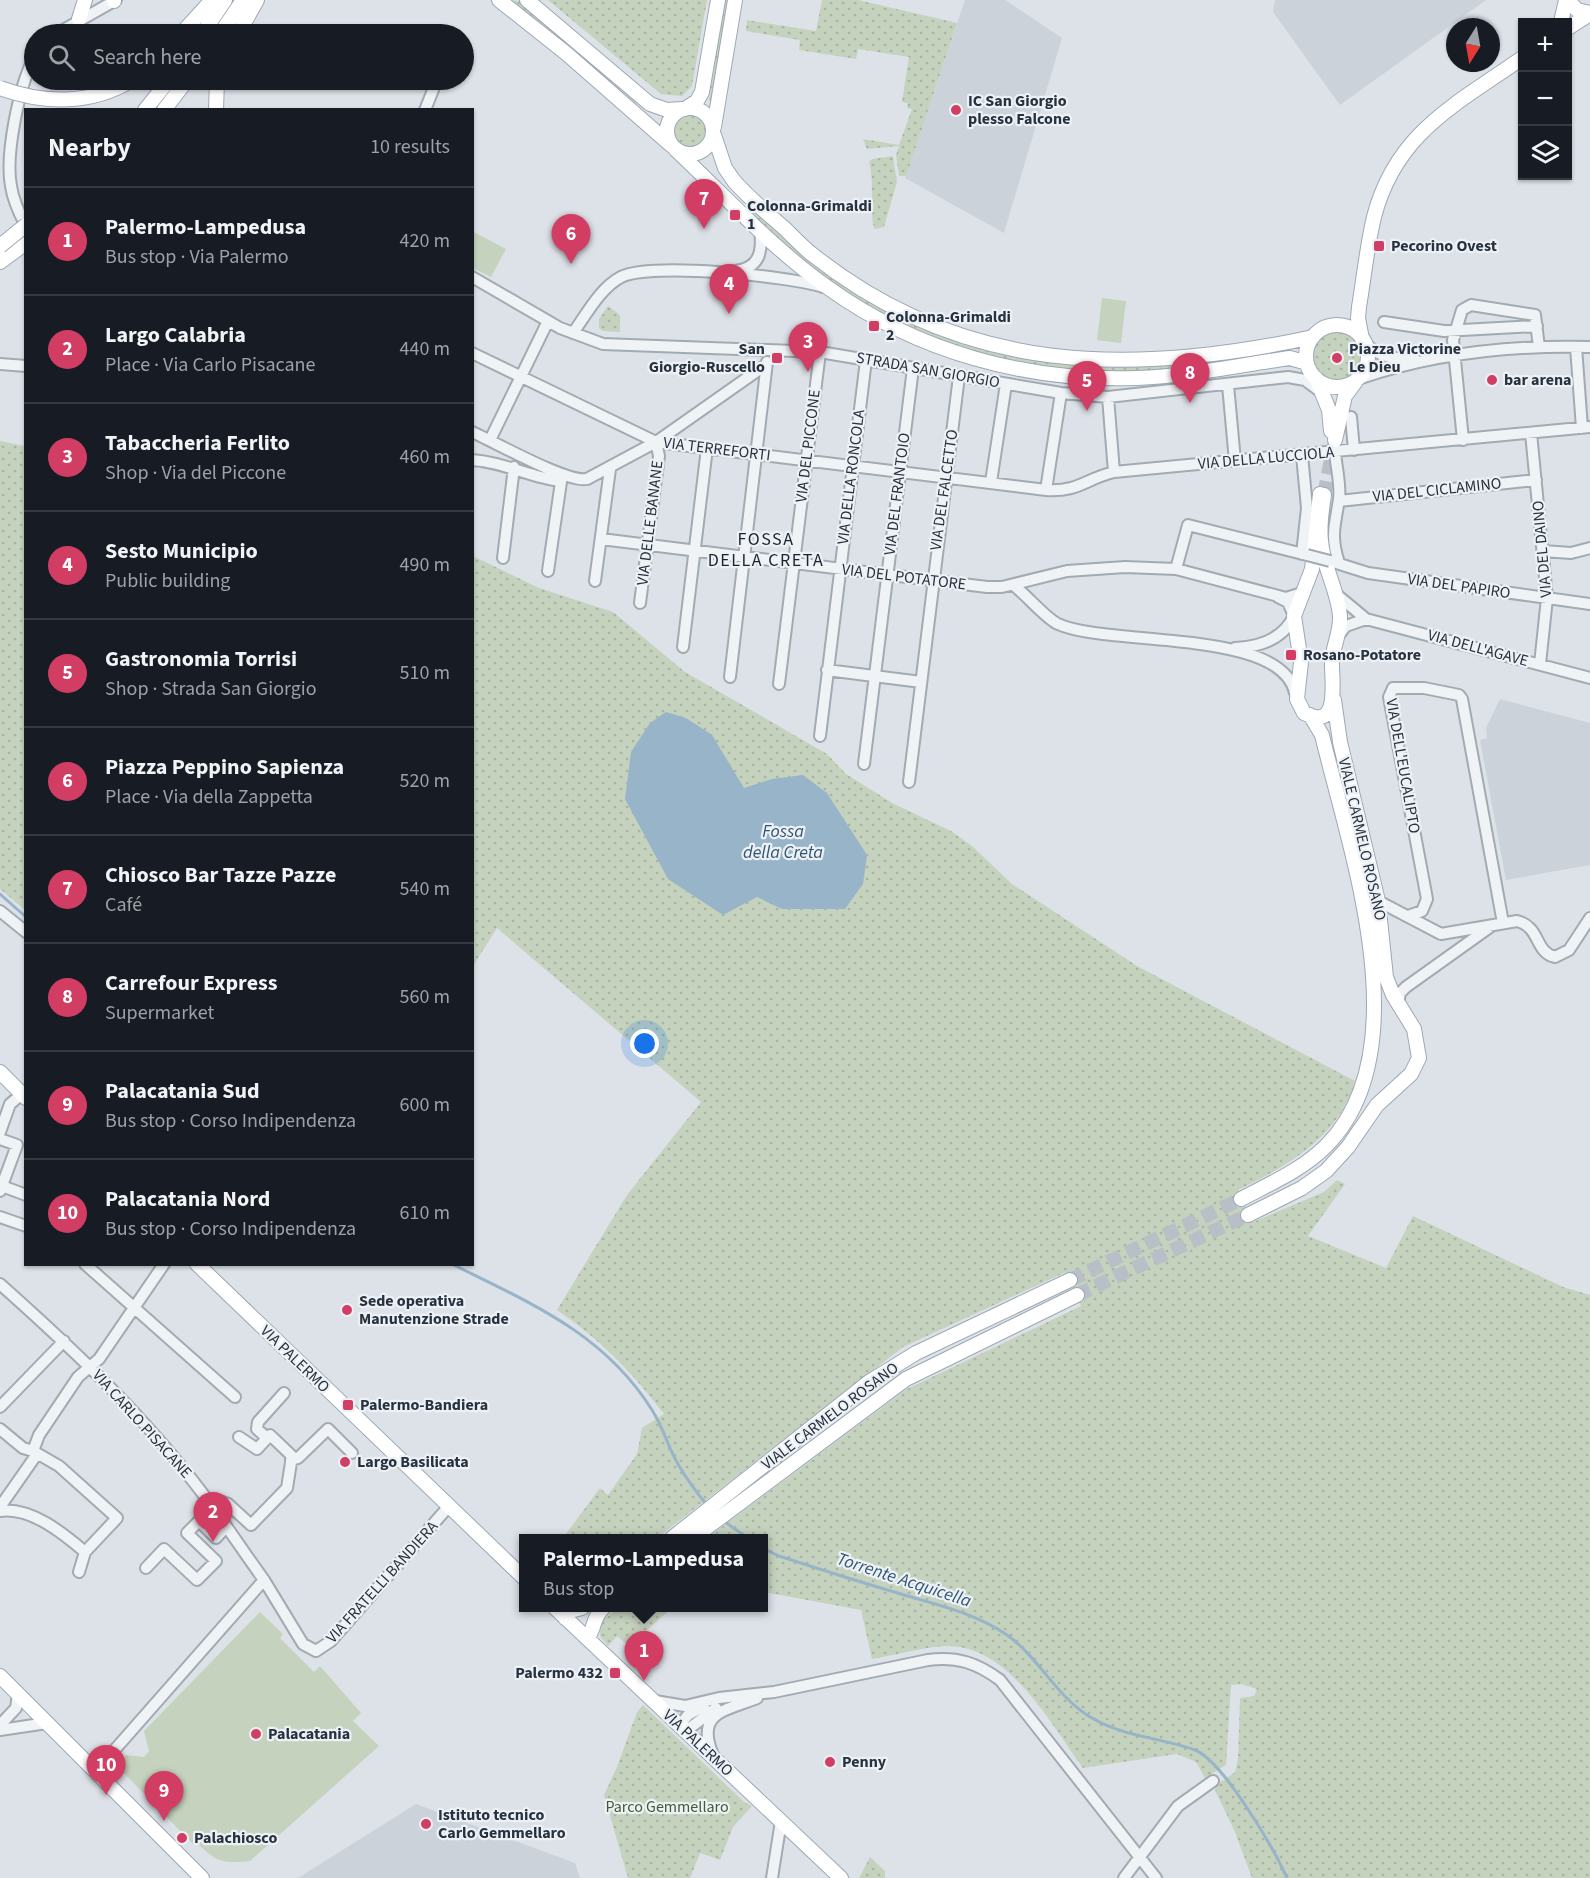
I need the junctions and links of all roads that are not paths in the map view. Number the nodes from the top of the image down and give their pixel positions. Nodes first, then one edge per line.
1 (85, 0) edge
2 (114, 0) edge
3 (212, 0) edge
4 (225, 0) edge
5 (243, 0) edge
6 (257, 0) edge
7 (499, 0) edge
8 (527, 0) edge
9 (718, 0) edge
10 (735, 0) edge
11 (1567, 0) edge
12 (1590, 14) edge
13 (1562, 18) edge
14 (79, 19) junction
15 (71, 24) edge
16 (190, 24) edge
17 (209, 24) edge
18 (227, 24) edge
19 (244, 24) edge
20 (1572, 25) edge
21 (1518, 61) edge
22 (24, 81) edge
23 (0, 88) edge
24 (111, 90) edge
25 (161, 90) edge
26 (179, 90) edge
27 (217, 90) edge
28 (433, 90) dead end
29 (167, 106) edge
30 (147, 108) edge
31 (216, 108) edge
32 (426, 108) edge
33 (684, 109) junction
34 (714, 131) junction
35 (674, 148) junction
36 (24, 221) edge
37 (24, 228) edge
38 (760, 231) junction
39 (24, 244) edge
40 (0, 246) edge
41 (0, 262) edge
42 (719, 273) junction
43 (474, 278) edge
44 (828, 288) junction
45 (548, 321) junction
46 (1384, 322) dead end
47 (1354, 324) junction
48 (1537, 326) junction
49 (1454, 331) junction
50 (573, 333) junction
51 (1313, 337) junction
52 (1364, 341) junction
53 (1539, 347) junction
54 (1576, 347) junction
55 (1590, 347) edge
56 (768, 348) junction
57 (820, 352) junction
58 (474, 354) edge
59 (1455, 356) junction
60 (866, 360) junction
61 (1434, 360) junction
62 (1307, 363) junction
63 (0, 364) edge
64 (767, 364) junction
65 (24, 366) edge
66 (913, 368) junction
67 (520, 376) junction
68 (959, 376) junction
69 (1288, 377) junction
70 (1315, 377) junction
71 (1357, 379) junction
72 (1006, 384) junction
73 (1228, 385) junction
74 (1322, 392) junction
75 (1061, 393) junction
76 (1108, 397) junction
77 (1351, 417) dead end
78 (1586, 428) edge
79 (474, 433) edge
80 (1531, 433) junction
81 (490, 440) junction
82 (1463, 441) junction
83 (656, 442) junction
84 (1333, 444) junction
85 (707, 448) junction
86 (1354, 450) junction
87 (756, 454) junction
88 (1302, 455) junction
89 (474, 460) edge
90 (806, 460) junction
91 (1235, 461) junction
92 (853, 466) junction
93 (514, 467) junction
94 (610, 469) junction
95 (900, 471) junction
96 (1114, 472) junction
97 (945, 477) junction
98 (562, 478) junction
99 (1536, 480) junction
100 (991, 482) junction
101 (1046, 490) junction
102 (1339, 501) junction
103 (601, 538) junction
104 (649, 544) junction
105 (1590, 548) edge
106 (694, 550) junction
107 (1543, 550) junction
108 (1305, 555) junction
109 (744, 556) junction
110 (503, 558) dead end
111 (1334, 562) junction
112 (794, 563) junction
113 (840, 568) junction
114 (1176, 569) junction
115 (548, 571) dead end
116 (887, 574) junction
117 (595, 581) dead end
118 (932, 581) junction
119 (1028, 582) junction
120 (1013, 585) junction
121 (1303, 591) junction
122 (1335, 592) junction
123 (1276, 596) junction
124 (1547, 598) junction
125 (640, 603) dead end
126 (1037, 604) junction
127 (1590, 604) edge
128 (1294, 616) junction
129 (1366, 619) junction
130 (1338, 636) junction
131 (683, 647) dead end
132 (1226, 648) junction
133 (1540, 664) junction
134 (827, 670) junction
135 (875, 676) junction
136 (730, 677) dead end
137 (1590, 678) edge
138 (921, 682) junction
139 (779, 684) dead end
140 (1297, 699) junction
141 (1334, 700) junction
142 (1310, 716) junction
143 (820, 736) dead end
144 (864, 764) dead end
145 (909, 782) dead end
146 (1378, 901) junction
147 (0, 911) edge
148 (1408, 916) junction
149 (1590, 918) edge
150 (1499, 924) junction
151 (24, 930) edge
152 (1441, 934) junction
153 (1457, 950) junction
154 (1398, 1004) junction
155 (0, 1072) edge
156 (24, 1096) edge
157 (2, 1118) edge
158 (0, 1132) edge
159 (0, 1139) edge
160 (21, 1146) edge
161 (4, 1165) edge
162 (1, 1189) edge
163 (24, 1195) edge
164 (1241, 1199) tunnel mouth
165 (1248, 1215) tunnel mouth
166 (0, 1217) edge
167 (24, 1225) edge
168 (87, 1266) edge
169 (163, 1266) edge
170 (199, 1266) edge
171 (1070, 1280) tunnel mouth
172 (0, 1284) edge
173 (1077, 1296) tunnel mouth
174 (134, 1308) junction
175 (64, 1341) junction
176 (90, 1366) junction
177 (284, 1393) dead end
178 (235, 1397) dead end
179 (0, 1407) edge
180 (2, 1429) edge
181 (239, 1437) dead end
182 (267, 1438) junction
183 (35, 1453) junction
184 (352, 1453) dead end
185 (291, 1460) junction
186 (729, 1502) junction
187 (449, 1506) junction
188 (0, 1509) edge
189 (214, 1509) junction
190 (226, 1527) junction
191 (695, 1531) edge
192 (85, 1552) junction
193 (146, 1568) dead end
194 (79, 1572) dead end
195 (519, 1573) edge
196 (264, 1580) junction
197 (559, 1612) edge
198 (569, 1612) edge
199 (599, 1612) edge
200 (565, 1618) junction
201 (587, 1638) junction
202 (310, 1650) joint
203 (0, 1676) edge
204 (774, 1692) junction
205 (18, 1694) junction
206 (733, 1698) junction
207 (755, 1699) junction
208 (654, 1701) junction
209 (47, 1723) junction
210 (0, 1728) edge
211 (683, 1728) junction
212 (715, 1758) junction
213 (96, 1771) junction
214 (1213, 1781) dead end
215 (781, 1821) junction
216 (1139, 1855) junction
217 (201, 1878) edge
218 (772, 1878) edge
219 (841, 1878) edge
220 (1124, 1878) edge
221 (1156, 1878) edge

1 - 14 main road
2 - 14 street
3 - 16 main road
4 - 17 main road
5 - 18 main road
6 - 19 main road
7 - 35 main road
8 - 33 main road
9 - 33 main road
10 - 34 main road
11 - 12 main road
11 - 13 main road
12 - 20 main road
14 - 15 street
21 - 47 main road
22 - 36 street
23 - 24 main road, bridge
25 - 30 main road
26 - 29 main road
27 - 31 main road
28 - 32 street
33 - 34 main road
33 - 35 main road
34 - 35 main road
34 - 51 main road
35 - 38 main road
37 - 40 main road, bridge
38 - 42 street
38 - 44 main road
39 - 41 main road
42 - 44 street
42 - 50 street
43 - 45 street, STRADA SAN GIORGIO
44 - 62 main road
45 - 50 street, STRADA SAN GIORGIO
45 - 67 street
46 - 49 street
47 - 51 main road
47 - 52 main road
48 - 49 street
48 - 49 street
48 - 53 street
49 - 59 street
50 - 56 street, STRADA SAN GIORGIO
51 - 62 main road
52 - 61 street
52 - 71 main road
53 - 54 street
53 - 59 street
54 - 55 street
54 - 78 street
56 - 57 street, STRADA SAN GIORGIO
56 - 64 street
57 - 60 street, STRADA SAN GIORGIO
57 - 90 street, VIA DEL PICCONE
58 - 67 street, VIA TERREFORTI
59 - 61 street
59 - 82 street
60 - 66 street, STRADA SAN GIORGIO
60 - 92 street, VIA DELLA RONCOLA
61 - 71 street
62 - 70 main road
63 - 65 street
64 - 83 street
64 - 87 street
66 - 68 street, STRADA SAN GIORGIO
66 - 95 street, VIA DEL FRANTOIO
67 - 81 street
67 - 83 street, VIA TERREFORTI
68 - 72 street, STRADA SAN GIORGIO
68 - 97 street, VIA DEL FALCETTO
69 - 70 street
69 - 73 street, STRADA SAN GIORGIO
69 - 74 street, STRADA SAN GIORGIO
70 - 71 main road
70 - 74 main road
71 - 84 main road
72 - 75 street, STRADA SAN GIORGIO
72 - 100 street
73 - 76 street, STRADA SAN GIORGIO
73 - 91 street
74 - 84 main road
75 - 76 street, STRADA SAN GIORGIO
75 - 101 street
76 - 96 street
77 - 86 street
78 - 80 street, VIA DELLA LUCCIOLA
79 - 81 street
80 - 82 street, VIA DELLA LUCCIOLA
80 - 99 street, VIA DEL DAINO
81 - 98 street
82 - 86 street, VIA DELLA LUCCIOLA
83 - 85 street, VIA TERREFORTI
83 - 94 street
83 - 104 street, VIA DELLE BANANE
84 - 86 street, VIA DELLA LUCCIOLA
84 - 88 street, VIA DELLA LUCCIOLA
84 - 102 street
85 - 87 street, VIA TERREFORTI
85 - 106 street
87 - 90 street, VIA TERREFORTI
87 - 109 street
88 - 91 street, VIA DELLA LUCCIOLA
88 - 108 street
89 - 93 street
90 - 92 street, VIA TERREFORTI
90 - 112 street, VIA DEL PICCONE
91 - 96 street, VIA DELLA LUCCIOLA
92 - 95 street, VIA TERREFORTI
92 - 113 street, VIA DELLA RONCOLA
93 - 98 street
93 - 110 street
94 - 98 street
94 - 103 street
95 - 97 street, VIA TERREFORTI
95 - 116 street, VIA DEL FRANTOIO
96 - 101 street, VIA DELLA LUCCIOLA
97 - 100 street, VIA DELLA LUCCIOLA
97 - 118 street, VIA DEL FALCETTO
98 - 115 street
99 - 102 street, VIA DEL CICLAMINO
99 - 107 street, VIA DEL DAINO
100 - 101 street, VIA DELLA LUCCIOLA
102 - 111 street
103 - 104 street, VIA DEL POTATORE
103 - 117 street
104 - 106 street, VIA DEL POTATORE
104 - 125 street, VIA DELLE BANANE
105 - 107 street
106 - 109 street, VIA DEL POTATORE
106 - 131 street
107 - 124 street, VIA DEL DAINO
108 - 111 street, VIA DEL PAPIRO, bridge
108 - 114 street
109 - 112 street, VIA DEL POTATORE
109 - 136 street
111 - 124 street, VIA DEL PAPIRO
112 - 113 street, VIA DEL POTATORE
112 - 139 street, VIA DEL PICCONE
113 - 116 street, VIA DEL POTATORE
113 - 134 street, VIA DELLA RONCOLA
114 - 119 street
114 - 123 street
116 - 118 street, VIA DEL POTATORE
116 - 135 street, VIA DEL FRANTOIO
118 - 120 street, VIA DEL POTATORE
118 - 138 street, VIA DEL FALCETTO
119 - 120 street, VIA DEL POTATORE
119 - 126 street
120 - 126 street
121 - 122 main road
121 - 122 main road
121 - 123 street
121 - 128 main road
122 - 129 street
122 - 130 main road, VIALE CARMELO ROSANO
123 - 128 street
124 - 127 street, VIA DEL PAPIRO
124 - 133 street, VIA DEL DAINO
126 - 132 street
128 - 132 street
128 - 140 main road
129 - 130 street
129 - 133 street, VIA DELL'AGAVE
130 - 141 main road, VIALE CARMELO ROSANO
132 - 140 street
133 - 137 street, VIA DELL'AGAVE
134 - 135 street
134 - 143 street, VIA DELLA RONCOLA
135 - 138 street
135 - 144 street, VIA DEL FRANTOIO
138 - 145 street, VIA DEL FALCETTO
140 - 142 main road, VIALE CARMELO ROSANO
141 - 142 main road
141 - 146 main road, VIALE CARMELO ROSANO
142 - 164 main road, VIALE CARMELO ROSANO
146 - 148 street
146 - 154 main road, VIALE CARMELO ROSANO
147 - 151 street
148 - 150 street, VIA DELL'EUCALIPTO
148 - 152 street
149 - 150 street
150 - 152 street
150 - 153 street
152 - 153 street
153 - 154 street
154 - 165 main road, VIALE CARMELO ROSANO
155 - 156 main road
156 - 157 street
157 - 158 street
159 - 160 street
160 - 161 street
161 - 162 street
162 - 163 street
166 - 167 street
168 - 174 street
169 - 174 street
170 - 187 main road, VIA PALERMO
171 - 186 main road, VIALE CARMELO ROSANO
172 - 175 street, VIA CARLO PISACANE
173 - 186 main road, VIALE CARMELO ROSANO
174 - 176 street
174 - 178 street
175 - 176 street, VIA CARLO PISACANE
175 - 179 street
176 - 183 street
176 - 189 street, VIA CARLO PISACANE
177 - 182 street
180 - 183 street
181 - 182 street
182 - 185 street
183 - 188 street
183 - 192 street
184 - 185 street
185 - 189 street
186 - 191 main road
187 - 195 main road, VIA PALERMO
187 - 202 street, VIA FRATELLI BANDIERA
188 - 192 street
189 - 190 street, VIA CARLO PISACANE
190 - 193 street
190 - 196 street, VIA CARLO PISACANE
192 - 194 street
196 - 202 street, VIA CARLO PISACANE
196 - 213 street
197 - 200 main road, VIA PALERMO
198 - 200 main road
199 - 201 main road
200 - 201 main road, VIA PALERMO
201 - 208 main road, VIA PALERMO
203 - 205 main road
204 - 206 street
204 - 207 street
204 - 216 street
205 - 209 main road
205 - 210 street
206 - 208 street
206 - 211 street
207 - 211 street
207 - 212 street
208 - 211 main road, VIA PALERMO
209 - 210 street
209 - 213 main road
211 - 212 main road, VIA PALERMO
212 - 215 main road, VIA PALERMO
213 - 217 main road
214 - 216 street
215 - 218 street
215 - 219 main road, VIA PALERMO
216 - 220 street
216 - 221 street

